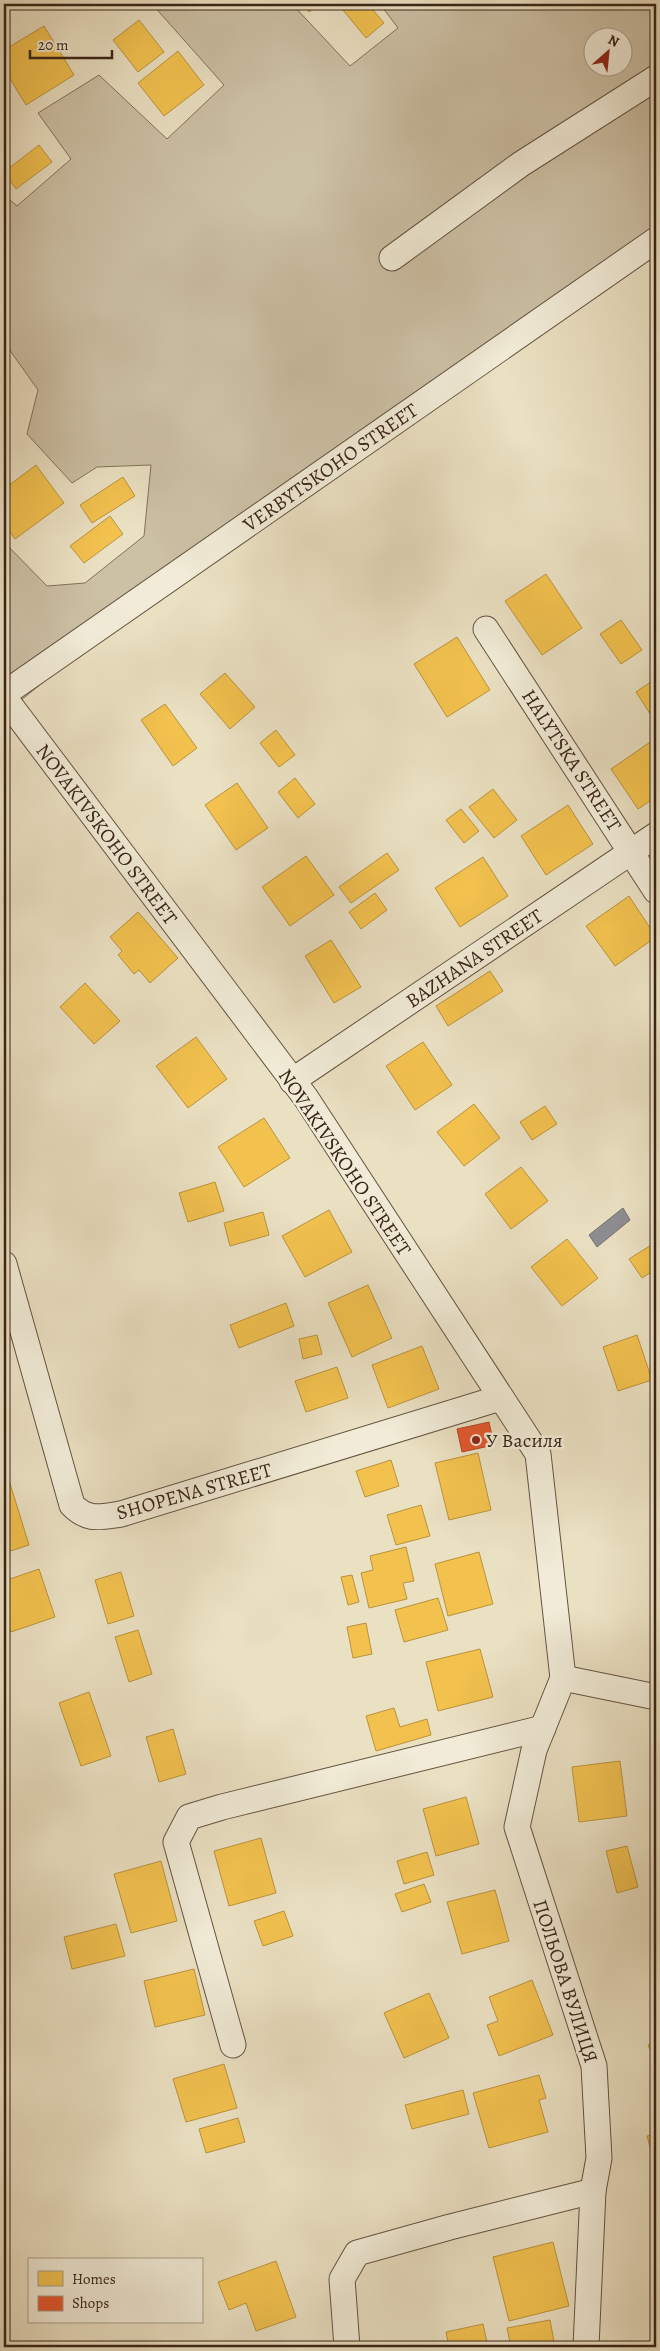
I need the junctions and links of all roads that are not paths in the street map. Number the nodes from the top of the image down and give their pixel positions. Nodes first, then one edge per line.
1 (656, 78) edge
2 (656, 240) edge
3 (392, 258) dead end
4 (486, 629) dead end
5 (4, 696) edge
6 (656, 835) edge
7 (632, 851) junction
8 (656, 891) edge
9 (292, 1081) junction
10 (4, 1264) edge
11 (500, 1398) junction
12 (562, 1678) junction
13 (656, 1697) edge
14 (543, 1728) junction
15 (233, 2045) dead end
16 (593, 2191) junction
17 (347, 2347) edge
18 (586, 2347) edge

1 - 3 street
2 - 5 street, VERBYTSKOHO STREET
4 - 7 street, HALYTSKA STREET
5 - 9 street, NOVAKIVSKOHO STREET
6 - 7 street, BAZHANA STREET
7 - 8 street, HALYTSKA STREET
7 - 9 street, BAZHANA STREET
9 - 11 street, NOVAKIVSKOHO STREET
10 - 11 street, SHOPENA STREET
11 - 12 street, NOVAKIVSKOHO STREET
12 - 13 street
12 - 14 street, ПОЛЬОВА ВУЛИЦЯ
14 - 15 street
14 - 16 street, ПОЛЬОВА ВУЛИЦЯ
16 - 17 street
16 - 18 street, ПОЛЬОВА ВУЛИЦЯ

